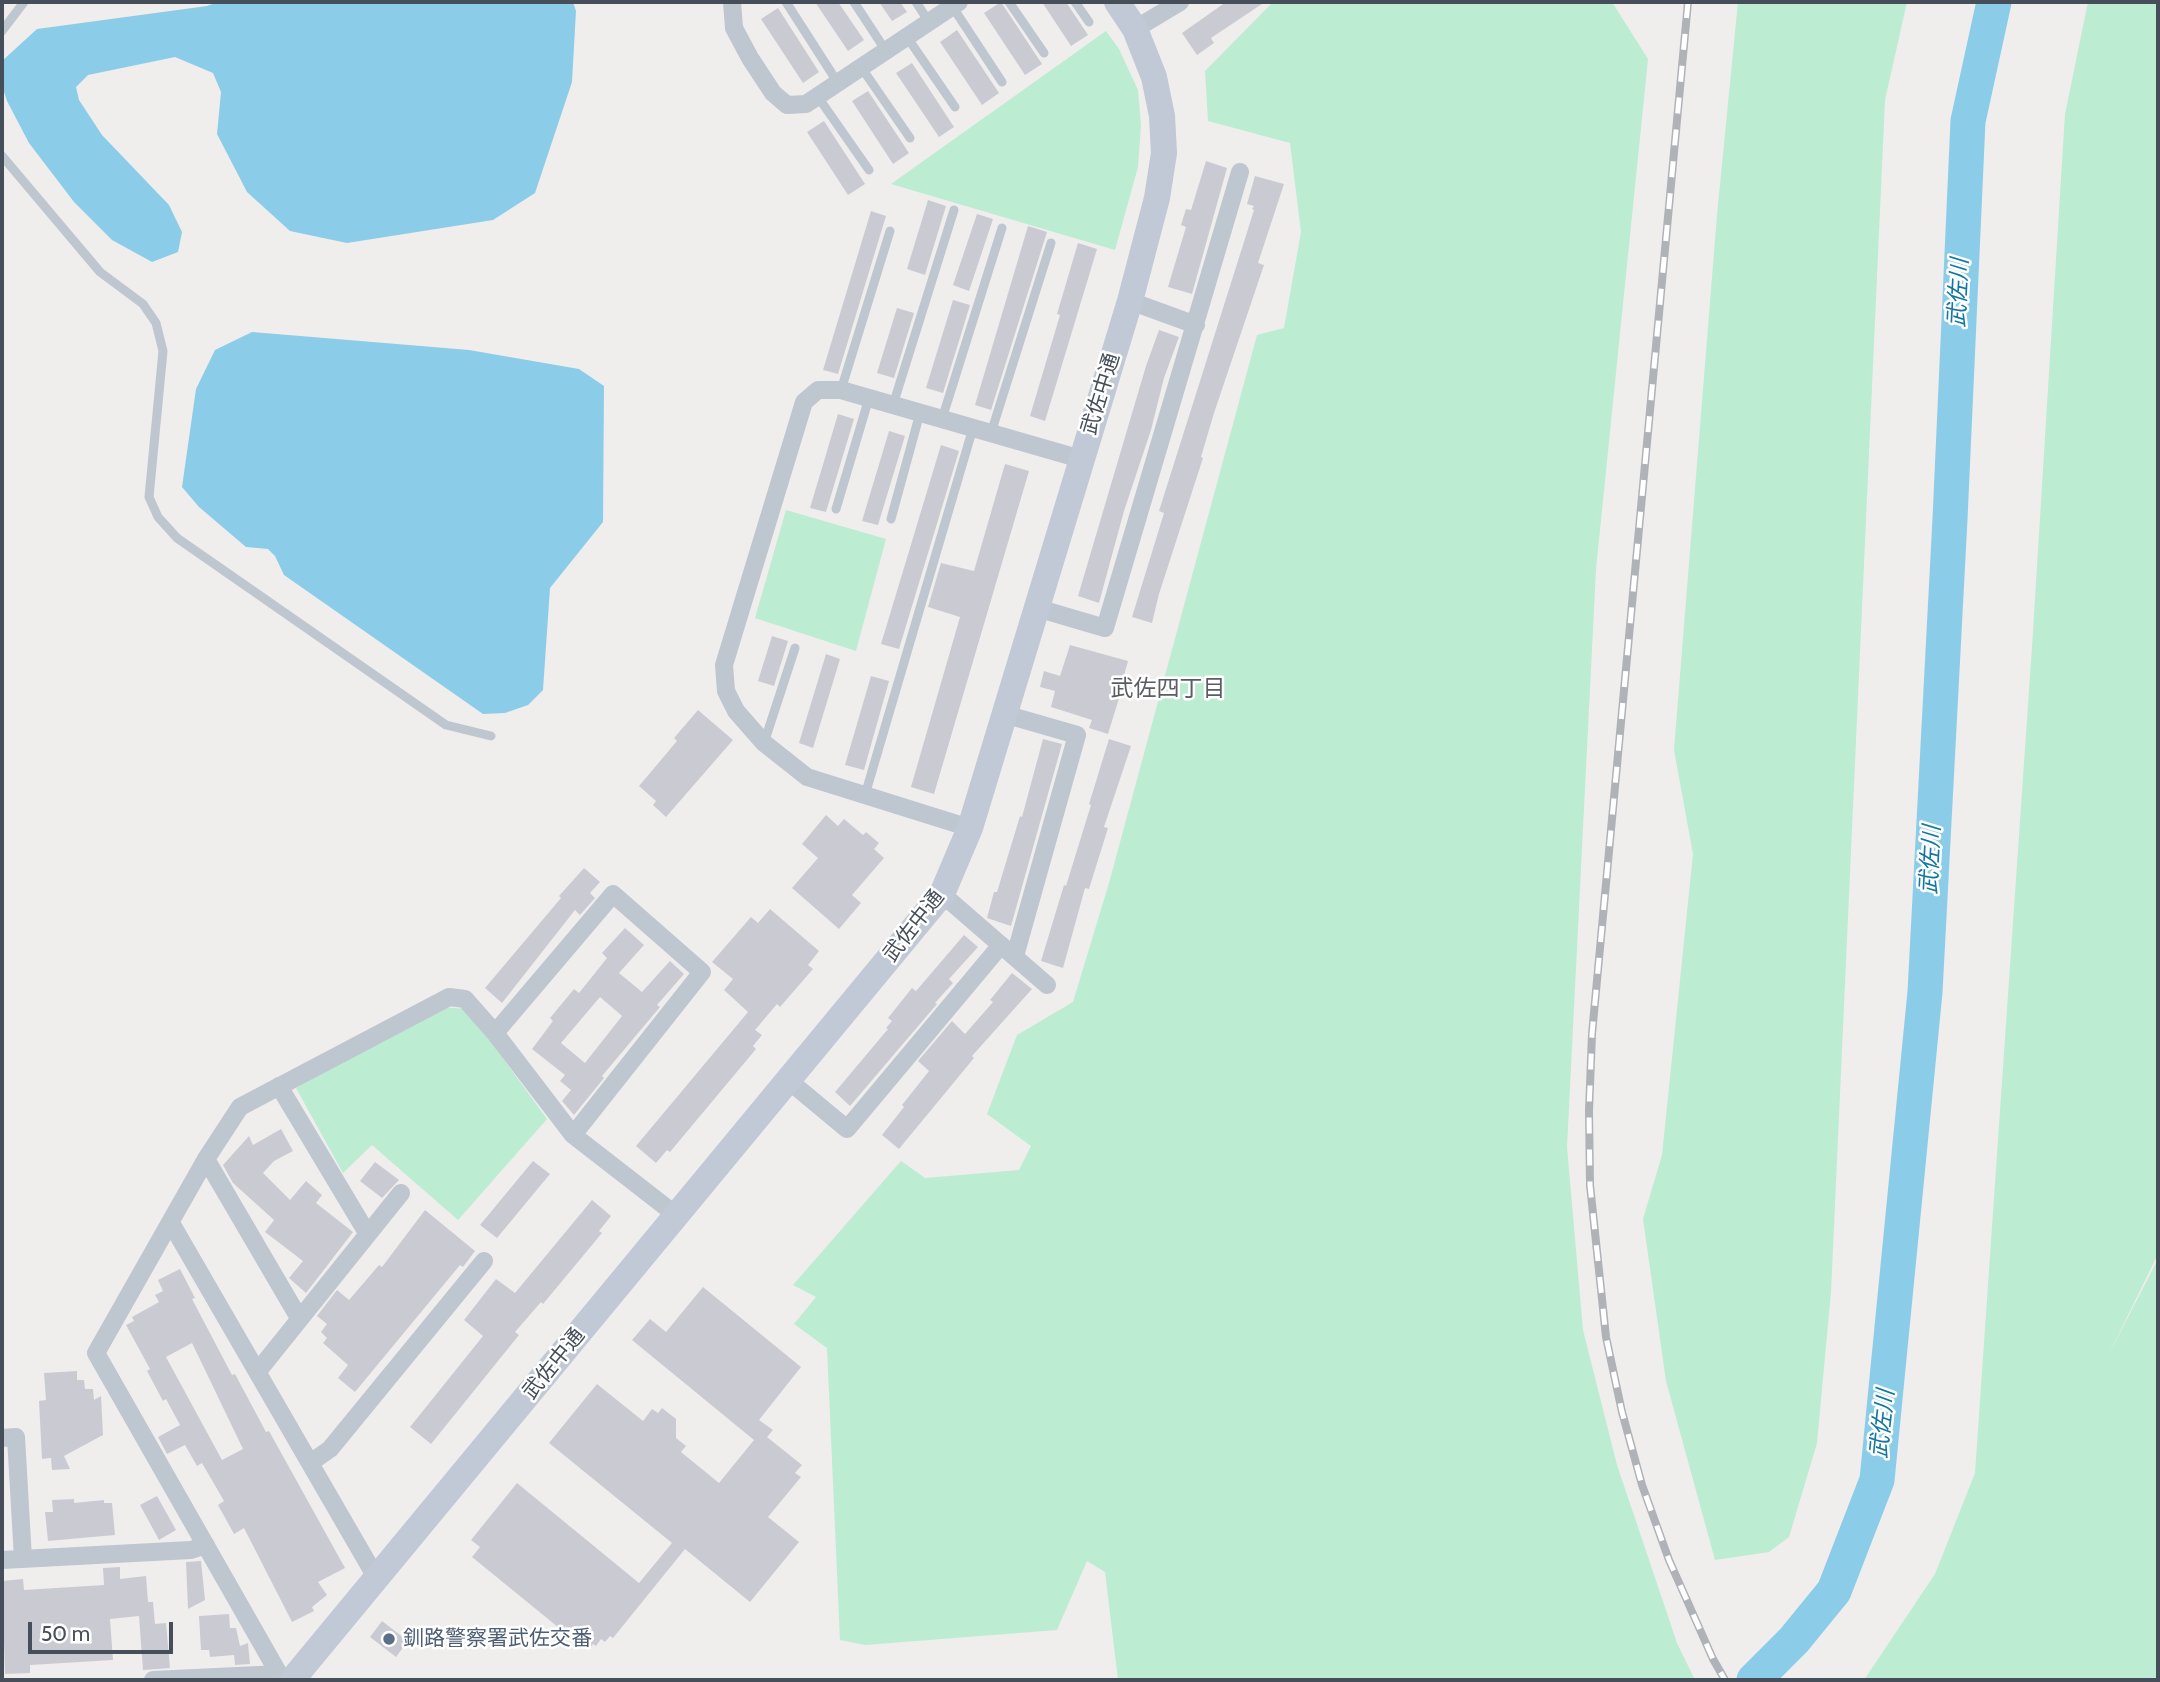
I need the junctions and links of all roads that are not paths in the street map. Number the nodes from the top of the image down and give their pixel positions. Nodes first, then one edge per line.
1 (24, 2) edge
2 (732, 2) edge
3 (786, 2) edge
4 (854, 2) edge
5 (916, 2) edge
6 (1009, 2) edge
7 (1074, 2) edge
8 (1117, 2) edge
9 (1180, 2) edge
10 (956, 4) edge
11 (929, 22) junction
12 (1089, 22) dead end
13 (1135, 29) junction
14 (2, 31) edge
15 (907, 37) junction
16 (886, 51) junction
17 (1044, 53) dead end
18 (862, 67) junction
19 (1002, 82) dead end
20 (838, 83) junction
21 (818, 97) junction
22 (955, 107) dead end
23 (910, 138) dead end
24 (2, 156) edge
25 (869, 170) dead end
26 (1240, 172) dead end
27 (954, 210) dead end
28 (1002, 228) dead end
29 (890, 231) dead end
30 (1051, 243) dead end
31 (1130, 301) junction
32 (1196, 325) junction
33 (841, 390) junction
34 (869, 398) junction
35 (893, 405) junction
36 (920, 413) junction
37 (942, 419) junction
38 (973, 428) junction
39 (991, 433) junction
40 (1081, 459) junction
41 (836, 509) dead end
42 (891, 519) dead end
43 (1037, 608) junction
44 (795, 648) dead end
45 (1004, 714) junction
46 (491, 736) dead end
47 (764, 743) junction
48 (865, 795) junction
49 (970, 828) junction
50 (942, 894) junction
51 (1008, 951) junction
52 (1047, 985) dead end
53 (495, 1032) junction
54 (788, 1080) junction
55 (279, 1086) junction
56 (573, 1135) junction
57 (206, 1159) junction
58 (401, 1193) dead end
59 (676, 1216) junction
60 (171, 1223) junction
61 (367, 1233) junction
62 (484, 1261) dead end
63 (299, 1318) junction
64 (258, 1371) junction
65 (2, 1438) edge
66 (310, 1463) junction
67 (206, 1545) junction
68 (23, 1559) junction
69 (2, 1560) edge
70 (377, 1579) junction
71 (285, 1678) edge
72 (153, 1680) edge

1 - 14 lane
2 - 21 street
3 - 20 lane
4 - 16 lane
5 - 11 lane
6 - 17 lane
7 - 12 lane
8 - 13 street, 武佐中通
9 - 13 street
10 - 11 street
10 - 19 lane
11 - 15 street
13 - 31 street, 武佐中通
15 - 16 street
15 - 22 lane
16 - 18 street
18 - 20 street
18 - 23 lane
20 - 21 street
21 - 25 lane
24 - 46 lane
26 - 32 street
27 - 35 lane
28 - 37 lane
29 - 33 lane
30 - 39 lane
31 - 32 street
31 - 40 street, 武佐中通
32 - 43 street
33 - 34 street
33 - 47 street
34 - 35 street
34 - 41 lane
35 - 36 street
36 - 37 street
36 - 42 lane
37 - 38 street
38 - 39 street
38 - 48 lane
39 - 40 street
40 - 43 street, 武佐中通
43 - 45 street, 武佐中通
44 - 47 lane
45 - 49 street, 武佐中通
45 - 51 street
47 - 48 street
48 - 49 street
49 - 50 street, 武佐中通
50 - 51 street
50 - 54 street, 武佐中通
51 - 52 street
51 - 54 street
53 - 55 street
53 - 56 street
53 - 56 street
54 - 59 street, 武佐中通
55 - 57 street
55 - 61 street
56 - 59 street
57 - 60 street
57 - 63 street
58 - 61 street
59 - 70 street, 武佐中通
60 - 64 street
60 - 67 street
61 - 63 street
62 - 66 street
63 - 64 street
64 - 66 street
65 - 68 street
66 - 70 street
67 - 68 street
67 - 71 street
68 - 69 street
70 - 71 street, 武佐中通
71 - 72 street

